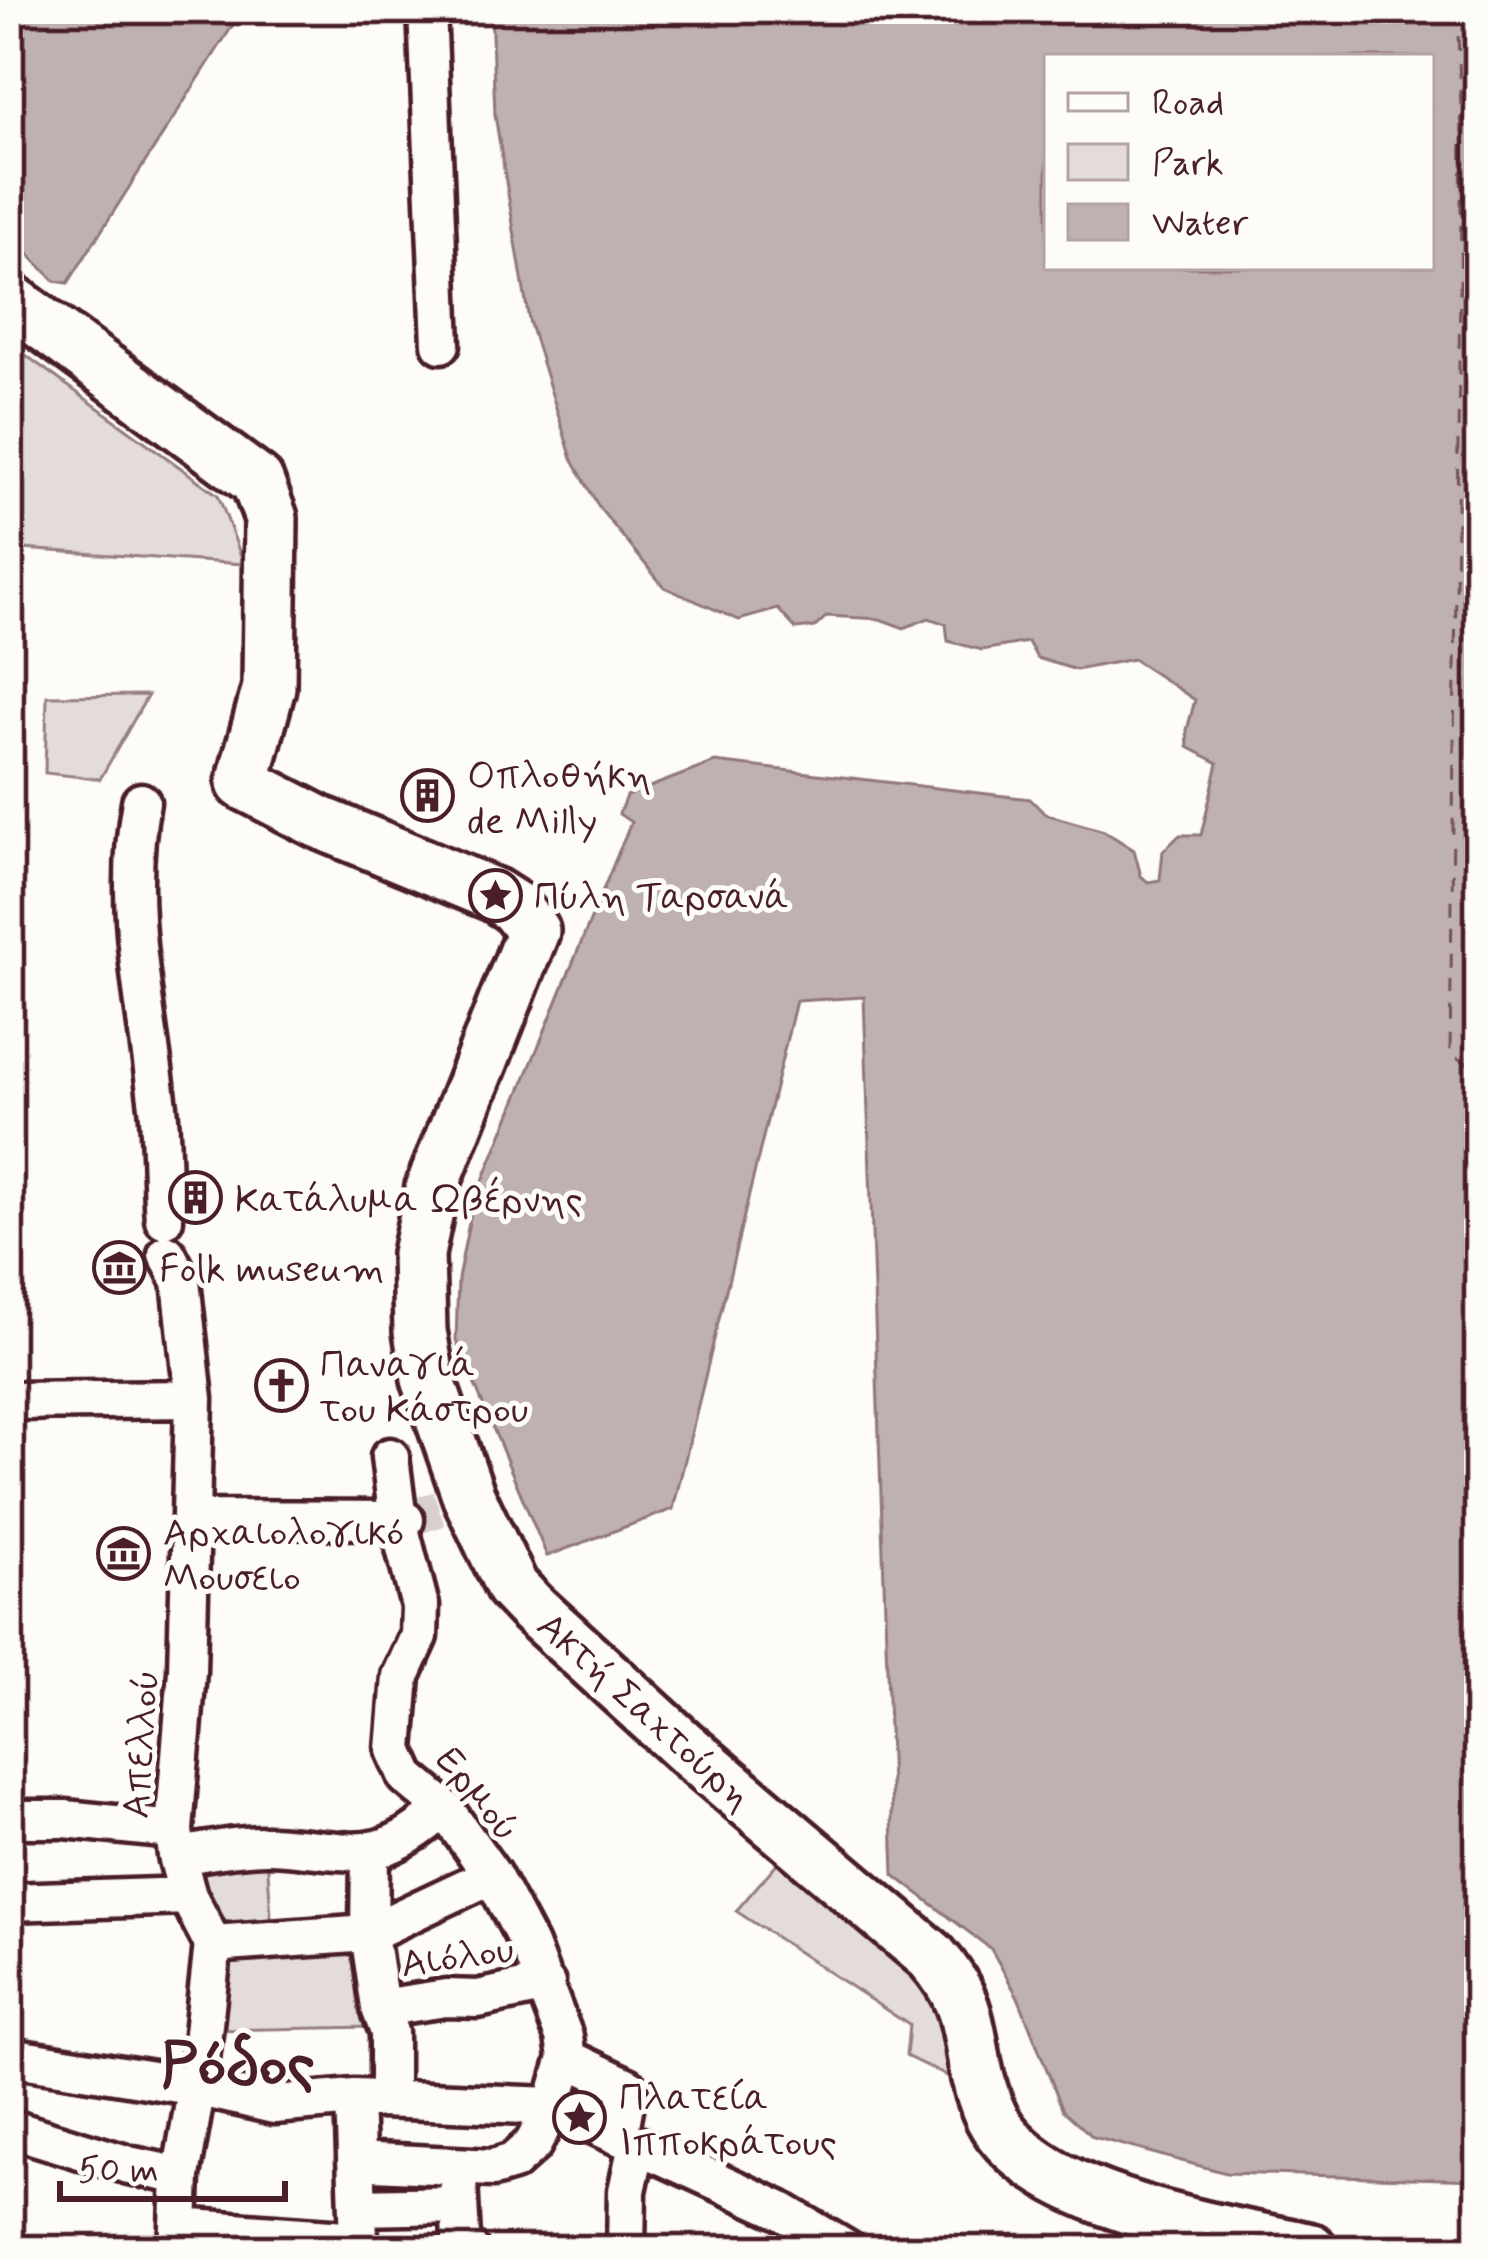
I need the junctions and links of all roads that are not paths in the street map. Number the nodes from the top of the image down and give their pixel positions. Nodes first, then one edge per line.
1 (428, 9) edge
2 (9, 299) edge
3 (441, 344) dead end
4 (141, 802) dead end
5 (194, 1399) junction
6 (9, 1401) edge
7 (390, 1457) dead end
8 (191, 1519) junction
9 (401, 1521) junction
10 (443, 1808) junction
11 (9, 1819) edge
12 (176, 1843) junction
13 (370, 1853) junction
14 (492, 1875) junction
15 (188, 1896) junction
16 (9, 1902) edge
17 (369, 1933) junction
18 (213, 1944) junction
19 (546, 1984) junction
20 (380, 2008) junction
21 (565, 2047) junction
22 (9, 2057) edge
23 (197, 2087) junction
24 (371, 2098) junction
25 (553, 2106) junction
26 (9, 2128) edge
27 (628, 2140) junction
28 (356, 2161) junction
29 (459, 2165) junction
30 (182, 2176) junction
31 (457, 2204) junction
32 (358, 2223) junction
33 (178, 2239) edge
34 (470, 2250) edge
35 (626, 2250) edge
36 (847, 2250) edge
37 (1311, 2250) edge

1 - 3 street
2 - 37 main road, Ακτή Σαχτούρη
4 - 5 street, Απελλού
5 - 6 street
5 - 8 street, Απελλού
7 - 9 street, Ερμού
8 - 9 street
8 - 12 street, Απελλού
9 - 10 street, Ερμού
10 - 13 street
10 - 14 street, Ερμού
11 - 12 street
12 - 13 street
12 - 15 street, Απελλού
13 - 17 street
14 - 17 street
14 - 19 street, Ερμού
15 - 16 street
15 - 18 street, Απελλού
17 - 18 street
17 - 20 street
18 - 23 street
19 - 20 street, Αιόλου
19 - 21 street, Ερμού
20 - 24 street
21 - 25 street
21 - 27 street
22 - 23 street
23 - 24 street
23 - 30 street
24 - 25 street
24 - 28 street
25 - 27 street
25 - 29 street
26 - 30 street
27 - 35 street
27 - 36 street
28 - 29 street
28 - 32 street
29 - 31 street
30 - 33 street
31 - 32 street
31 - 34 street
32 - 33 street

